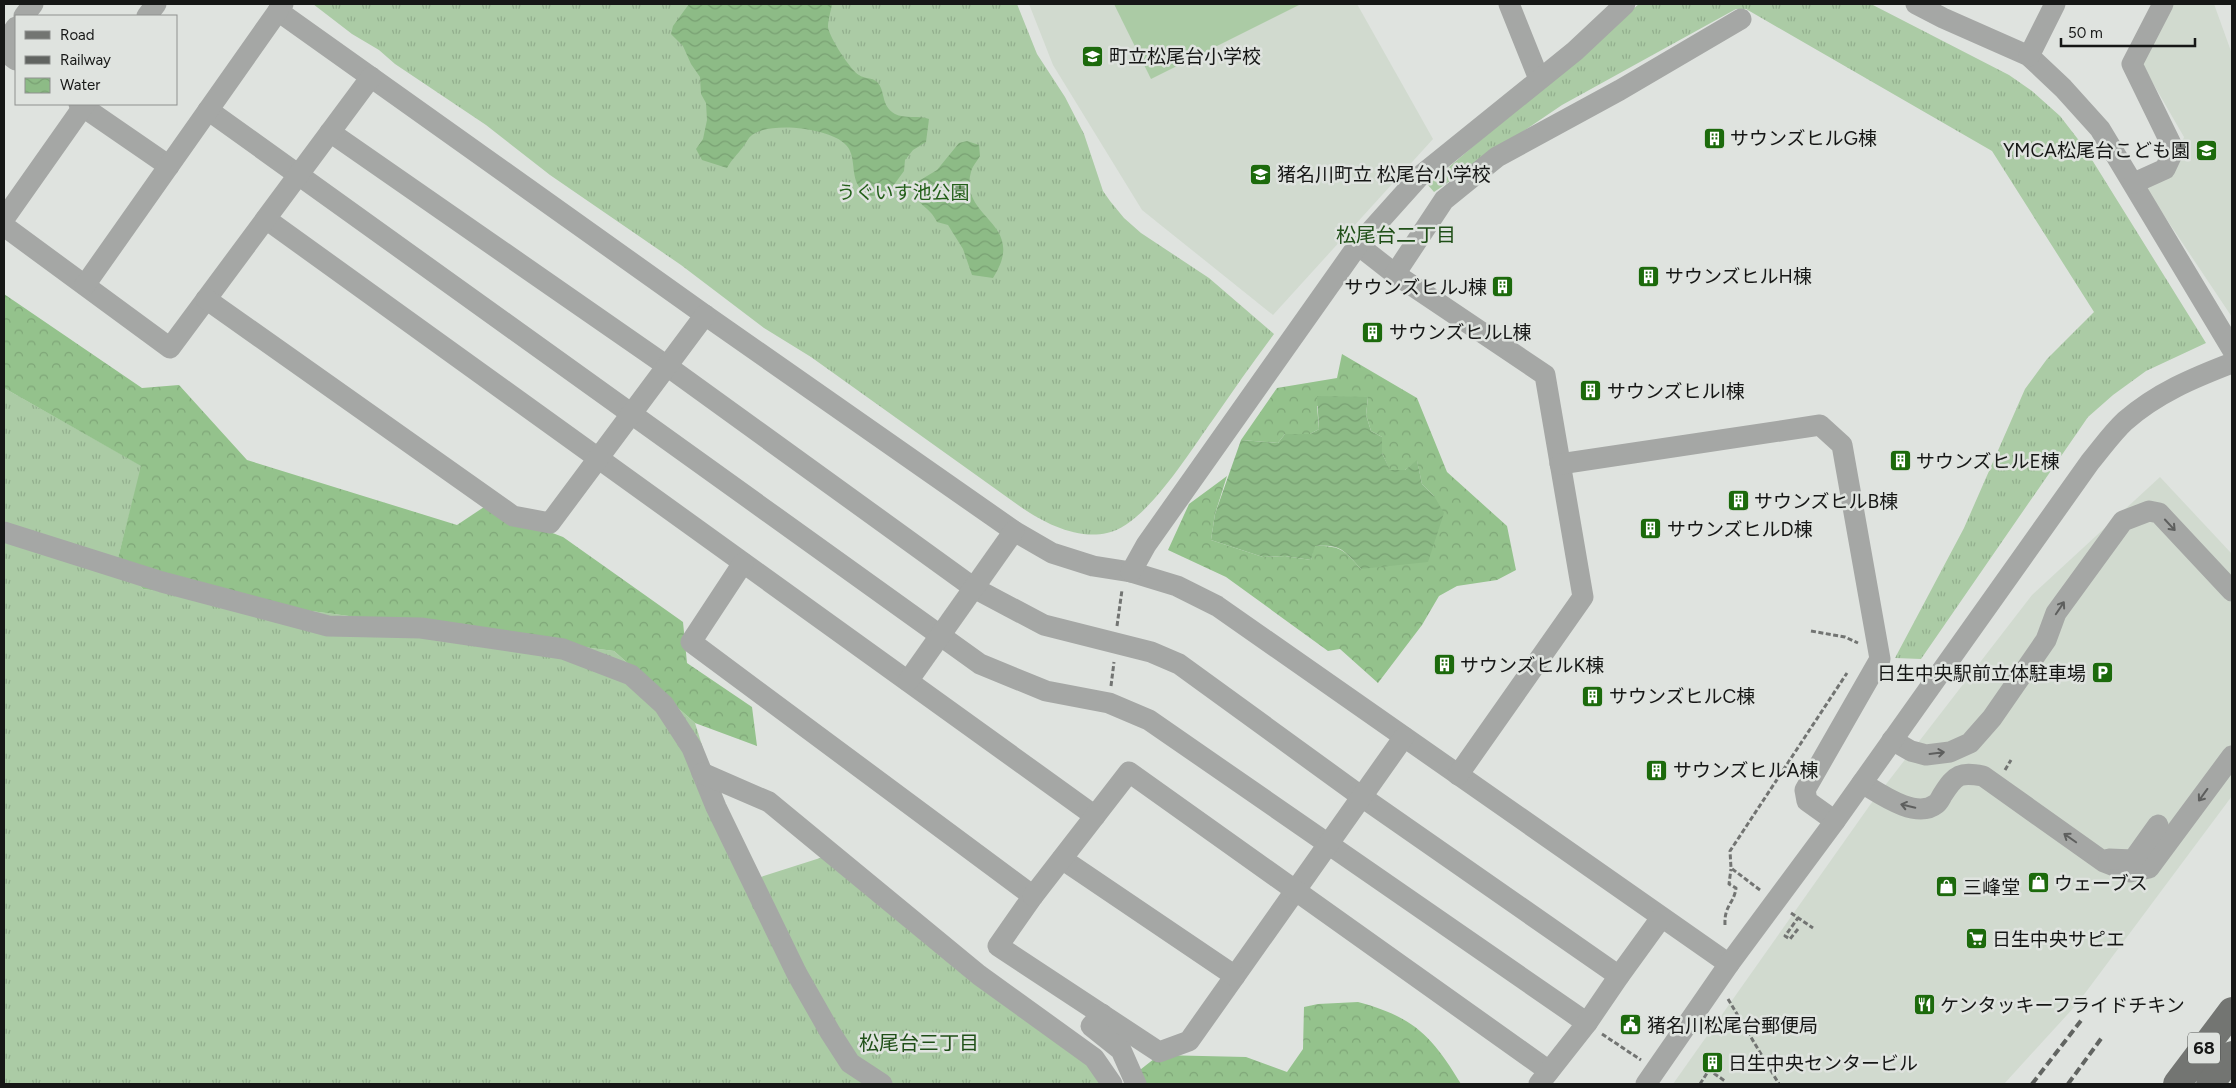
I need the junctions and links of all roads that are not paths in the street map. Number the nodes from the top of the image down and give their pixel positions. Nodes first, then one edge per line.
1 (33, 4) edge
2 (156, 4) edge
3 (1509, 4) edge
4 (1625, 4) edge
5 (1916, 4) edge
6 (2055, 4) edge
7 (2163, 4) edge
8 (280, 7) edge
9 (1947, 11) edge
10 (25, 15) edge
11 (148, 15) edge
12 (1741, 19) dead end
13 (15, 28) edge
14 (4, 45) edge
15 (4, 51) edge
16 (2029, 56) junction
17 (15, 59) edge
18 (371, 77) junction
19 (1539, 79) junction
20 (83, 105) edge
21 (208, 110) junction
22 (330, 132) junction
23 (169, 166) junction
24 (298, 175) junction
25 (2134, 183) junction
26 (4, 219) edge
27 (266, 219) junction
28 (4, 226) edge
29 (1358, 245) junction
30 (1395, 274) junction
31 (85, 285) junction
32 (206, 299) junction
33 (705, 315) junction
34 (2232, 349) edge
35 (2232, 363) edge
36 (667, 366) junction
37 (631, 414) junction
38 (598, 458) junction
39 (1560, 464) junction
40 (4, 532) edge
41 (1014, 532) junction
42 (743, 562) junction
43 (1132, 572) junction
44 (974, 588) junction
45 (2232, 591) edge
46 (940, 636) junction
47 (908, 681) junction
48 (1404, 737) junction
49 (1892, 740) junction
50 (2232, 756) edge
51 (702, 773) junction
52 (1458, 775) junction
53 (1862, 783) junction
54 (1362, 797) junction
55 (1095, 816) junction
56 (1835, 821) junction
57 (2158, 824) dead end
58 (1328, 845) junction
59 (2097, 856) junction
60 (1062, 859) junction
61 (1296, 890) junction
62 (1034, 896) junction
63 (1661, 918) junction
64 (1729, 964) junction
65 (1235, 976) junction
66 (1619, 976) junction
67 (2232, 1011) edge
68 (1102, 1014) junction
69 (1591, 1026) junction
70 (2232, 1055) edge
71 (1544, 1078) edge
72 (882, 1084) edge
73 (1112, 1084) edge
74 (1136, 1084) edge
75 (1646, 1084) edge
76 (2177, 1084) edge
77 (2210, 1084) edge

1 - 10 street
2 - 11 street
3 - 19 street
4 - 19 street
5 - 9 street
6 - 16 street
7 - 25 street
8 - 18 street
8 - 21 street
9 - 16 street
12 - 30 street
13 - 14 street
15 - 17 street
16 - 25 street
18 - 22 street
18 - 33 street
19 - 29 street
20 - 23 street
20 - 26 street
21 - 23 street
21 - 24 street
22 - 24 street
22 - 36 street
23 - 31 street
24 - 27 street
24 - 37 street
25 - 34 street
27 - 32 street
27 - 38 street
28 - 31 street
29 - 30 street
29 - 43 street
30 - 39 street
31 - 32 street
32 - 38 street
33 - 36 street
33 - 41 street
35 - 49 street
36 - 37 street
36 - 44 street
37 - 38 street
37 - 46 street
38 - 42 street
39 - 52 street
39 - 56 street
40 - 51 street
41 - 43 street
41 - 44 street
42 - 47 street
42 - 62 street
43 - 48 street
44 - 46 street
44 - 54 street
49 -> 45 street
46 - 47 street
46 - 58 street
47 - 55 street
48 - 52 street
48 - 54 street
49 - 53 street
50 -> 59 street
51 - 72 street
51 - 73 street
52 - 63 street
53 - 56 street
59 -> 53 street
54 - 58 street
54 - 66 street
55 - 60 street
55 - 61 street
56 - 64 street
57 - 59 street
58 - 61 street
58 - 69 street
60 - 62 street
60 - 65 street
61 - 65 street
61 - 71 street
62 - 68 street
63 - 64 street
63 - 66 street
64 - 75 street
65 - 68 street
66 - 69 street
67 - 76 main road, 68
68 - 74 street
69 - 71 street
70 - 77 main road, 68

